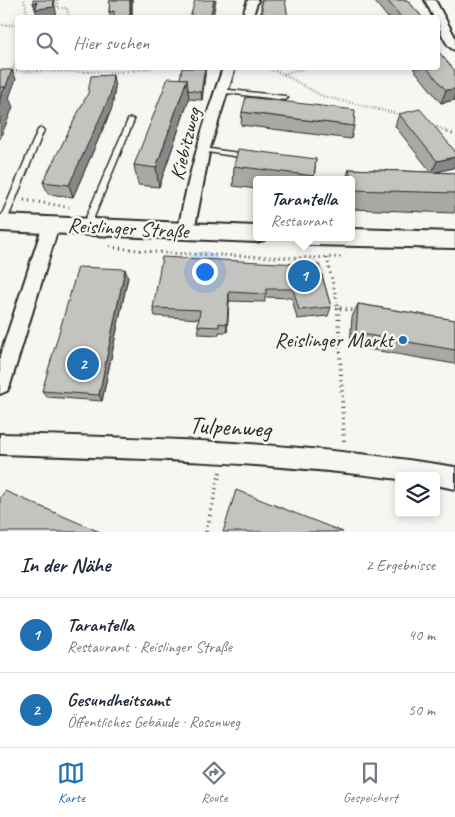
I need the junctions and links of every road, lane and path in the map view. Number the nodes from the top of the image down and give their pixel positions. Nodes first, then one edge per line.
1 (24, 0) edge
2 (57, 0) edge
3 (253, 0) edge
4 (430, 0) edge
5 (27, 15) edge
6 (68, 15) edge
7 (248, 15) edge
8 (438, 15) edge
9 (440, 19) edge
10 (0, 25) edge
11 (15, 25) edge
12 (455, 47) edge
13 (15, 64) edge
14 (136, 70) edge
15 (228, 70) edge
16 (272, 70) edge
17 (298, 70) edge
18 (12, 71) junction
19 (44, 71) joint
20 (6, 72) edge
21 (283, 74) junction
22 (220, 91) junction
23 (285, 98) dead end
24 (405, 116) edge
25 (131, 120) dead end
26 (422, 121) edge
27 (41, 130) dead end
28 (455, 135) edge
29 (203, 150) junction
30 (250, 156) edge
31 (1, 223) edge
32 (51, 225) junction
33 (86, 226) junction
34 (186, 231) junction
35 (253, 234) edge
36 (355, 238) edge
37 (455, 240) edge
38 (327, 258) dead end
39 (338, 308) junction
40 (368, 313) edge
41 (0, 385) edge
42 (0, 444) edge
43 (218, 453) junction
44 (345, 461) junction
45 (455, 478) edge
46 (206, 532) edge

1 - 5 path
2 - 6 path
3 - 7 street
4 - 8 street
9 - 12 street
10 - 11 path
13 - 18 path
14 - 19 path
15 - 22 street, Kiebitzweg
16 - 21 path
17 - 21 path
18 - 19 path
18 - 20 path
21 - 24 path
22 - 23 lane
22 - 29 street, Kiebitzweg
25 - 33 lane
26 - 28 path
27 - 31 lane
29 - 30 lane
29 - 34 street, Kiebitzweg
31 - 32 street, Reislinger Straße
32 - 33 street, Reislinger Straße
32 - 41 street
33 - 34 street, Reislinger Straße
34 - 35 street, Reislinger Straße
36 - 37 street
38 - 39 path
39 - 40 path
39 - 44 path
42 - 43 street, Tulpenweg
43 - 44 street, Tulpenweg
43 - 46 path
44 - 45 street, Tulpenweg

